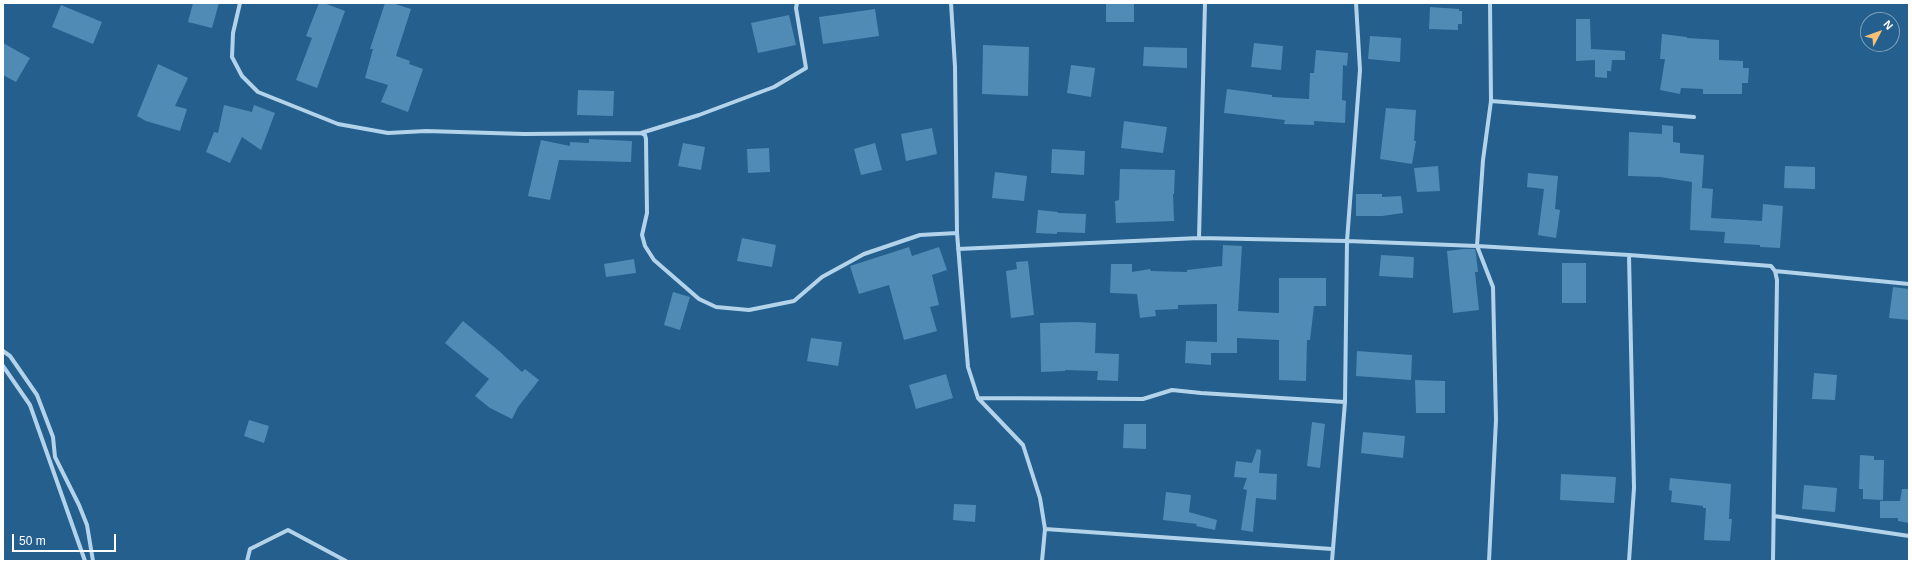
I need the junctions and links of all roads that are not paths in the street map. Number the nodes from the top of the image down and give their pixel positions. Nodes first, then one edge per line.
1 (240, 3) edge
2 (796, 3) edge
3 (951, 3) edge
4 (1205, 3) edge
5 (1356, 3) edge
6 (1490, 3) edge
7 (1491, 101) junction
8 (1694, 117) dead end
9 (641, 133) junction
10 (957, 233) junction
11 (1199, 238) junction
12 (1347, 241) junction
13 (1477, 246) junction
14 (958, 249) junction
15 (1629, 255) junction
16 (1775, 271) junction
17 (1909, 284) edge
18 (3, 351) edge
19 (3, 366) edge
20 (978, 398) junction
21 (1345, 402) junction
22 (1774, 516) junction
23 (1045, 529) junction
24 (1909, 536) edge
25 (1332, 549) junction
26 (85, 561) edge
27 (93, 561) edge
28 (247, 561) edge
29 (346, 561) edge
30 (1042, 561) edge
31 (1332, 561) edge
32 (1490, 561) edge
33 (1629, 561) edge
34 (1773, 561) edge

1 - 9 street
2 - 9 street
3 - 10 street
4 - 11 street
5 - 12 street
6 - 7 street
7 - 8 street
7 - 13 street
9 - 10 street
10 - 14 street
11 - 12 street
11 - 14 street
12 - 13 street
12 - 21 street
13 - 15 street
13 - 32 street
14 - 20 street
15 - 16 street
15 - 33 street
16 - 17 street
16 - 22 street
18 - 27 street
19 - 26 street
20 - 21 street
20 - 23 street
21 - 25 street
22 - 24 street
22 - 34 street
23 - 25 street
23 - 30 street
25 - 31 street
28 - 29 street

